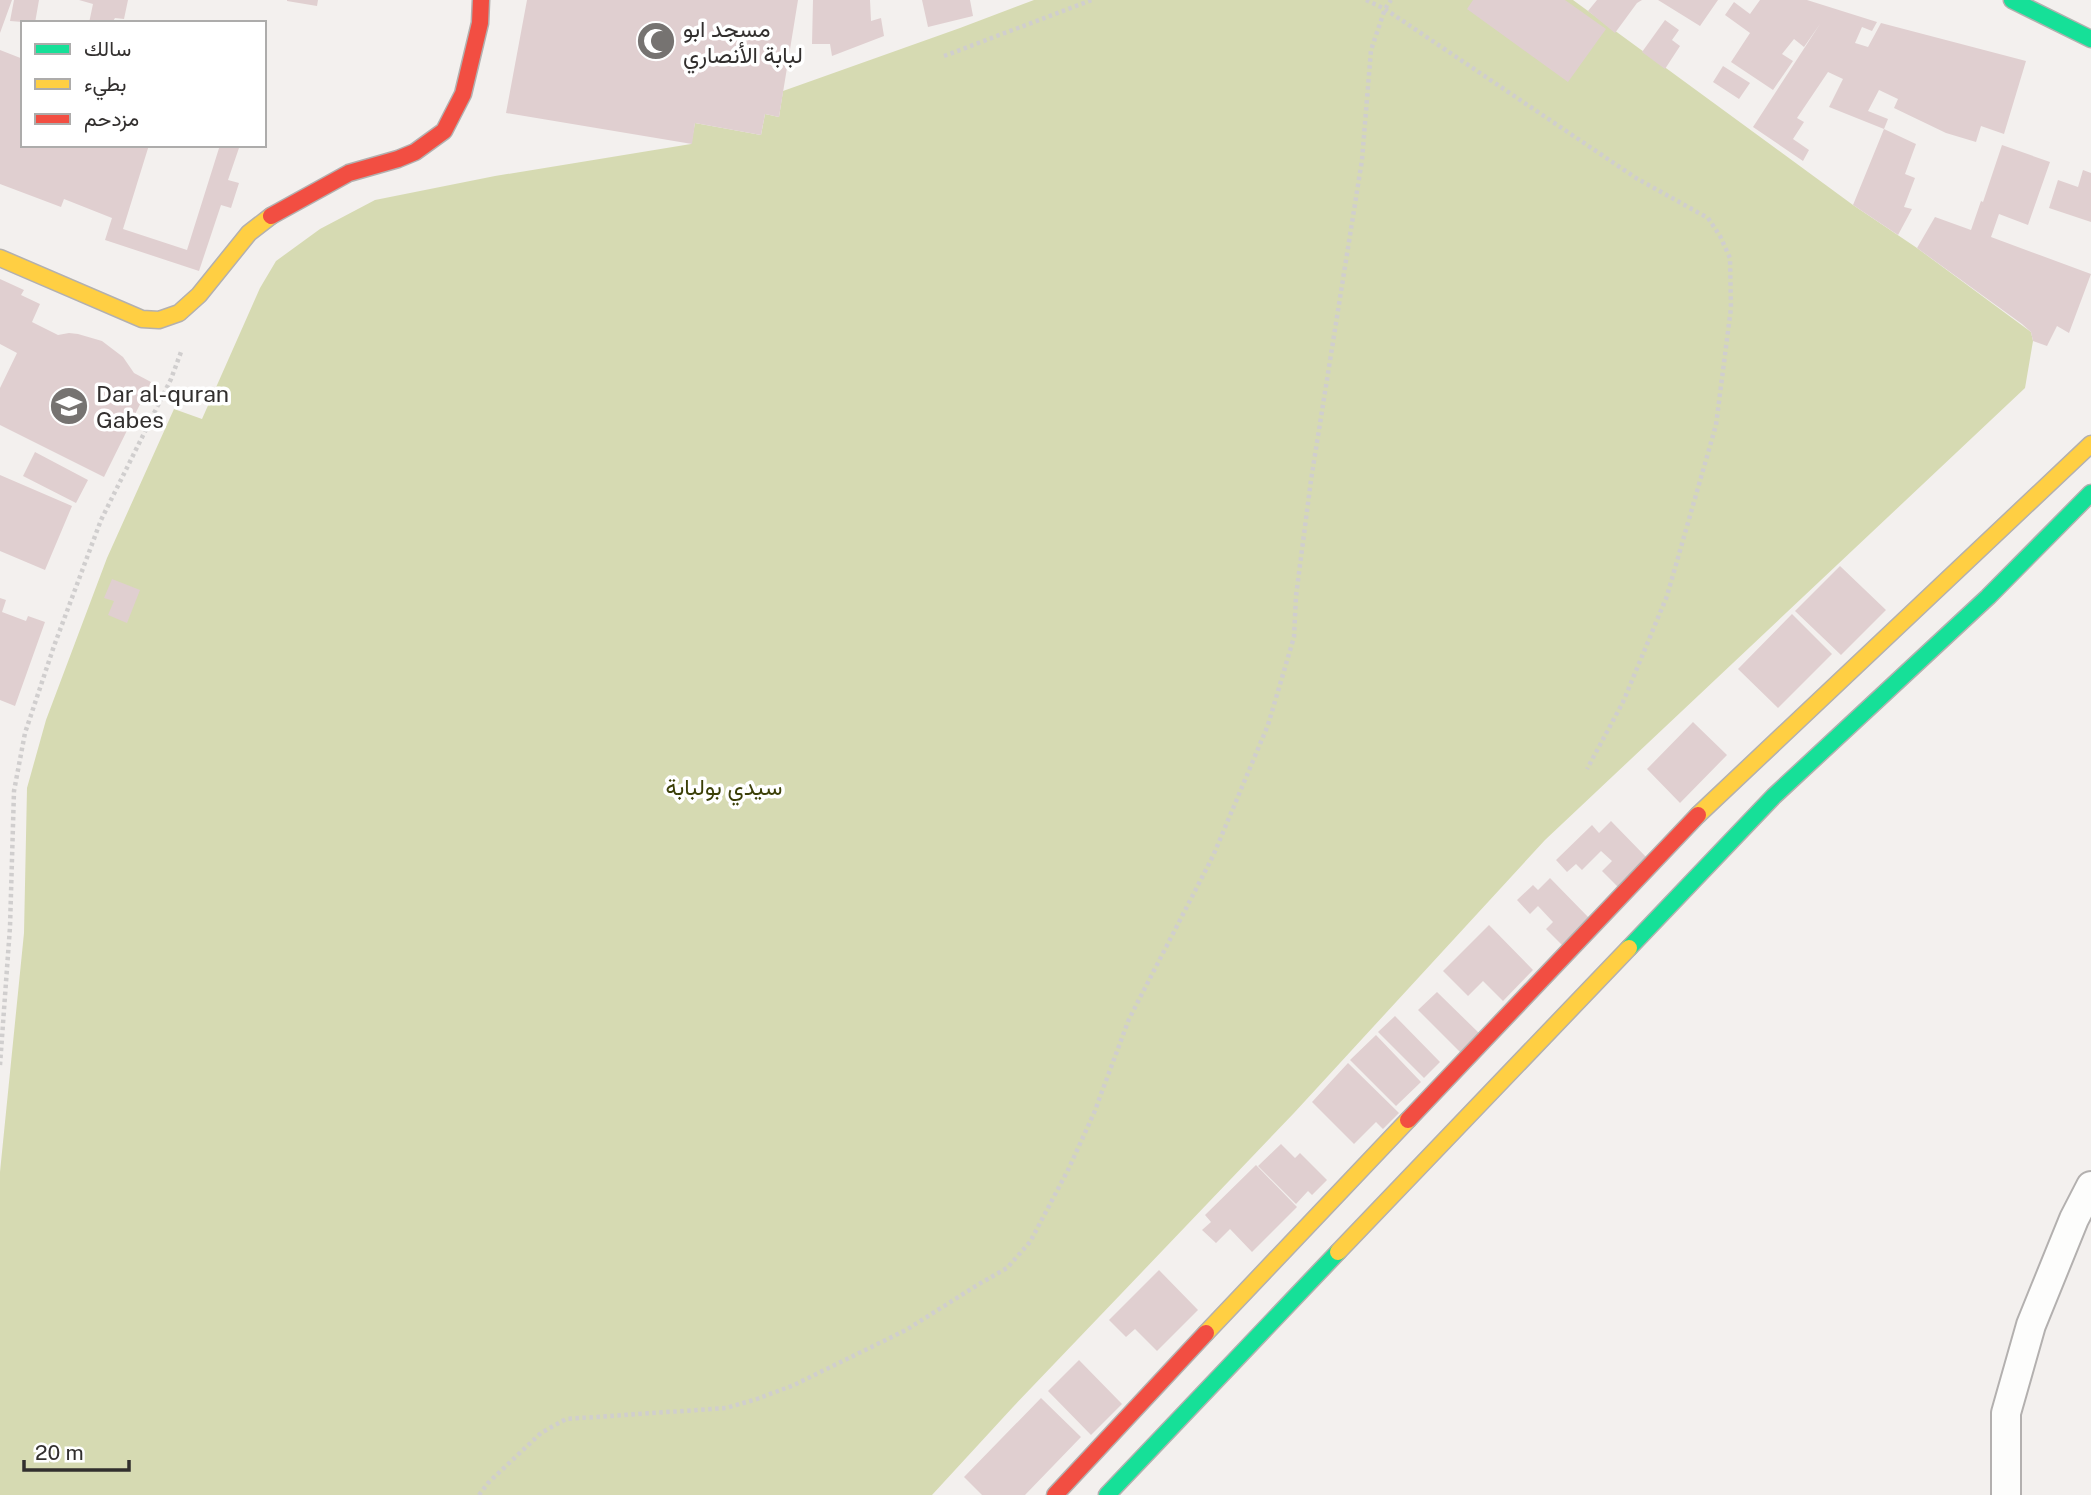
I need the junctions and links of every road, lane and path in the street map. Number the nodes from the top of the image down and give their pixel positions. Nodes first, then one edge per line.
1 (481, 0) edge
2 (1092, 0) edge
3 (1366, 0) edge
4 (1391, 0) edge
5 (2012, 0) edge
6 (1385, 9) junction
7 (2091, 39) edge
8 (944, 56) dead end
9 (0, 258) edge
10 (179, 313) junction
11 (2091, 444) edge
12 (2091, 493) edge
13 (1587, 769) dead end
14 (0, 1065) edge
15 (2091, 1186) edge
16 (479, 1495) edge
17 (1055, 1495) edge
18 (1107, 1495) edge
19 (2006, 1495) edge

1 - 10 main road
2 - 8 path
3 - 6 path
4 - 6 path
5 - 7 main road
6 - 13 path
6 - 16 path
9 - 10 main road
10 - 14 path
11 - 17 main road
12 - 18 main road
15 - 19 street

